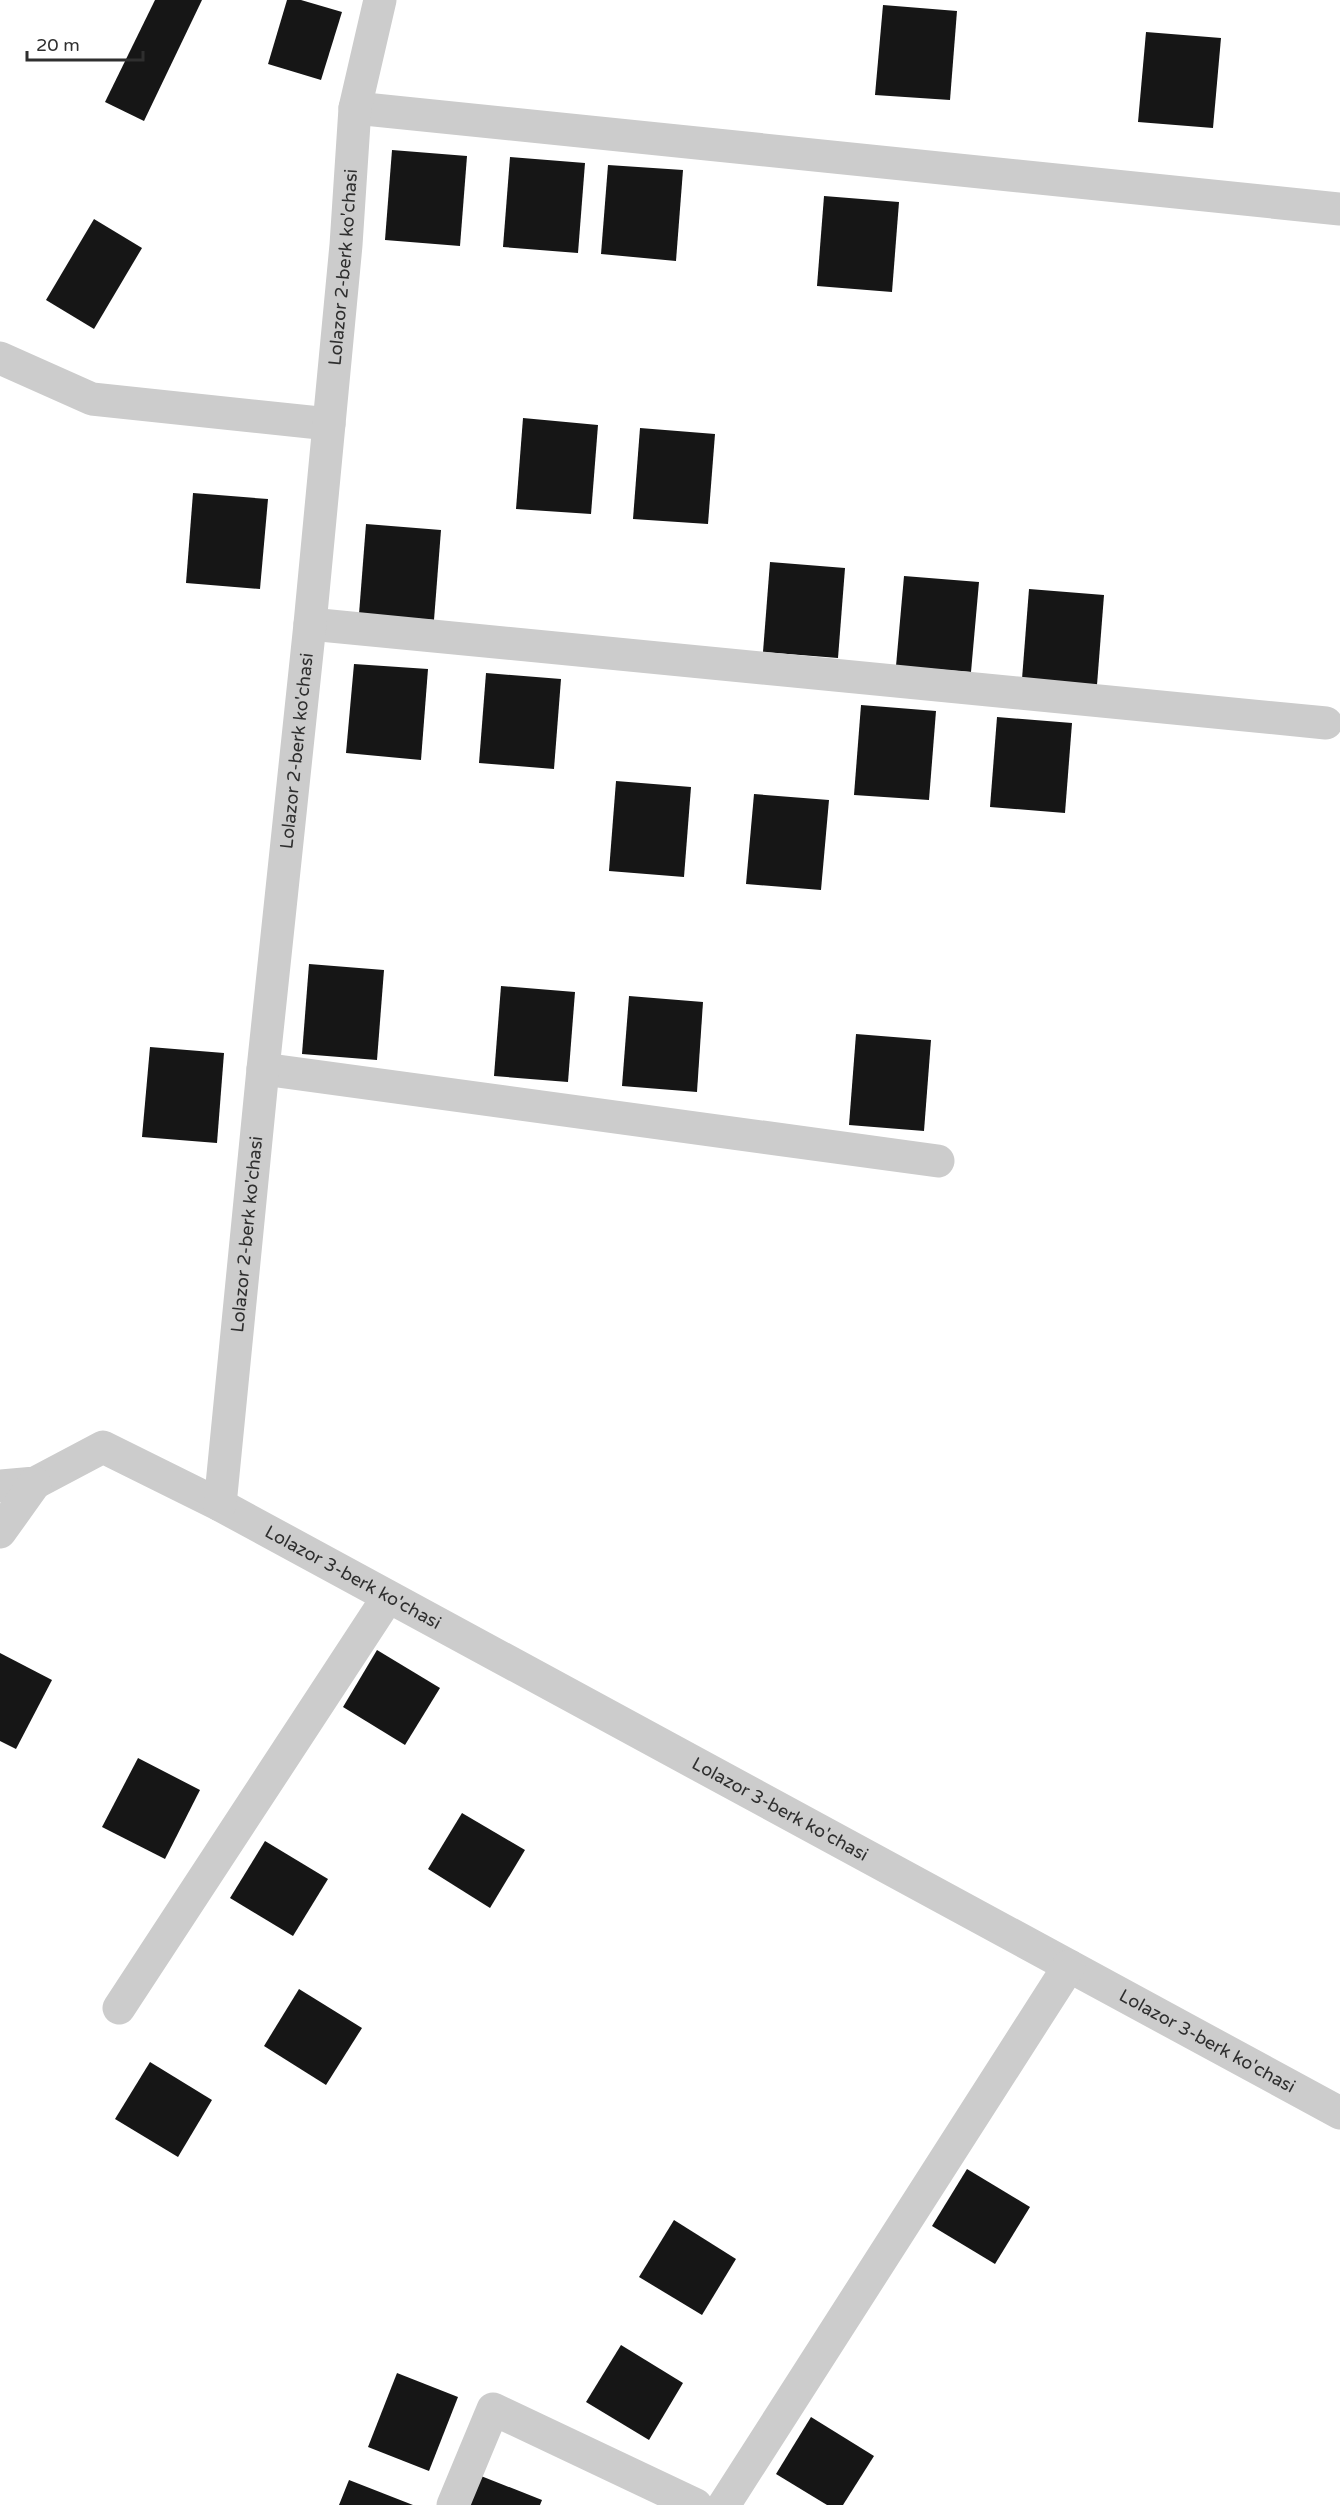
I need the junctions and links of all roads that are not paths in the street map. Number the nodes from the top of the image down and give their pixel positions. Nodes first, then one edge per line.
1 (380, 0) edge
2 (355, 108) junction
3 (1340, 209) edge
4 (0, 358) edge
5 (329, 424) junction
6 (310, 624) junction
7 (1326, 723) dead end
8 (263, 1069) junction
9 (938, 1161) dead end
10 (35, 1483) junction
11 (0, 1486) edge
12 (220, 1505) junction
13 (0, 1532) edge
14 (388, 1597) junction
15 (1069, 1966) junction
16 (119, 2008) dead end
17 (1340, 2113) edge
18 (453, 2505) edge
19 (696, 2505) edge
20 (724, 2505) edge

1 - 2 street, Lolazor 2-berk ko'chasi
2 - 3 street
2 - 5 street, Lolazor 2-berk ko'chasi
4 - 5 street
5 - 6 street, Lolazor 2-berk ko'chasi
6 - 7 street
6 - 8 street, Lolazor 2-berk ko'chasi
8 - 9 street
8 - 12 street, Lolazor 2-berk ko'chasi
10 - 11 street
10 - 12 street, Lolazor 3-berk ko'chasi
10 - 13 street
12 - 14 street, Lolazor 3-berk ko'chasi
14 - 15 street, Lolazor 3-berk ko'chasi
14 - 16 street
15 - 17 street, Lolazor 3-berk ko'chasi
15 - 20 street
18 - 19 street

